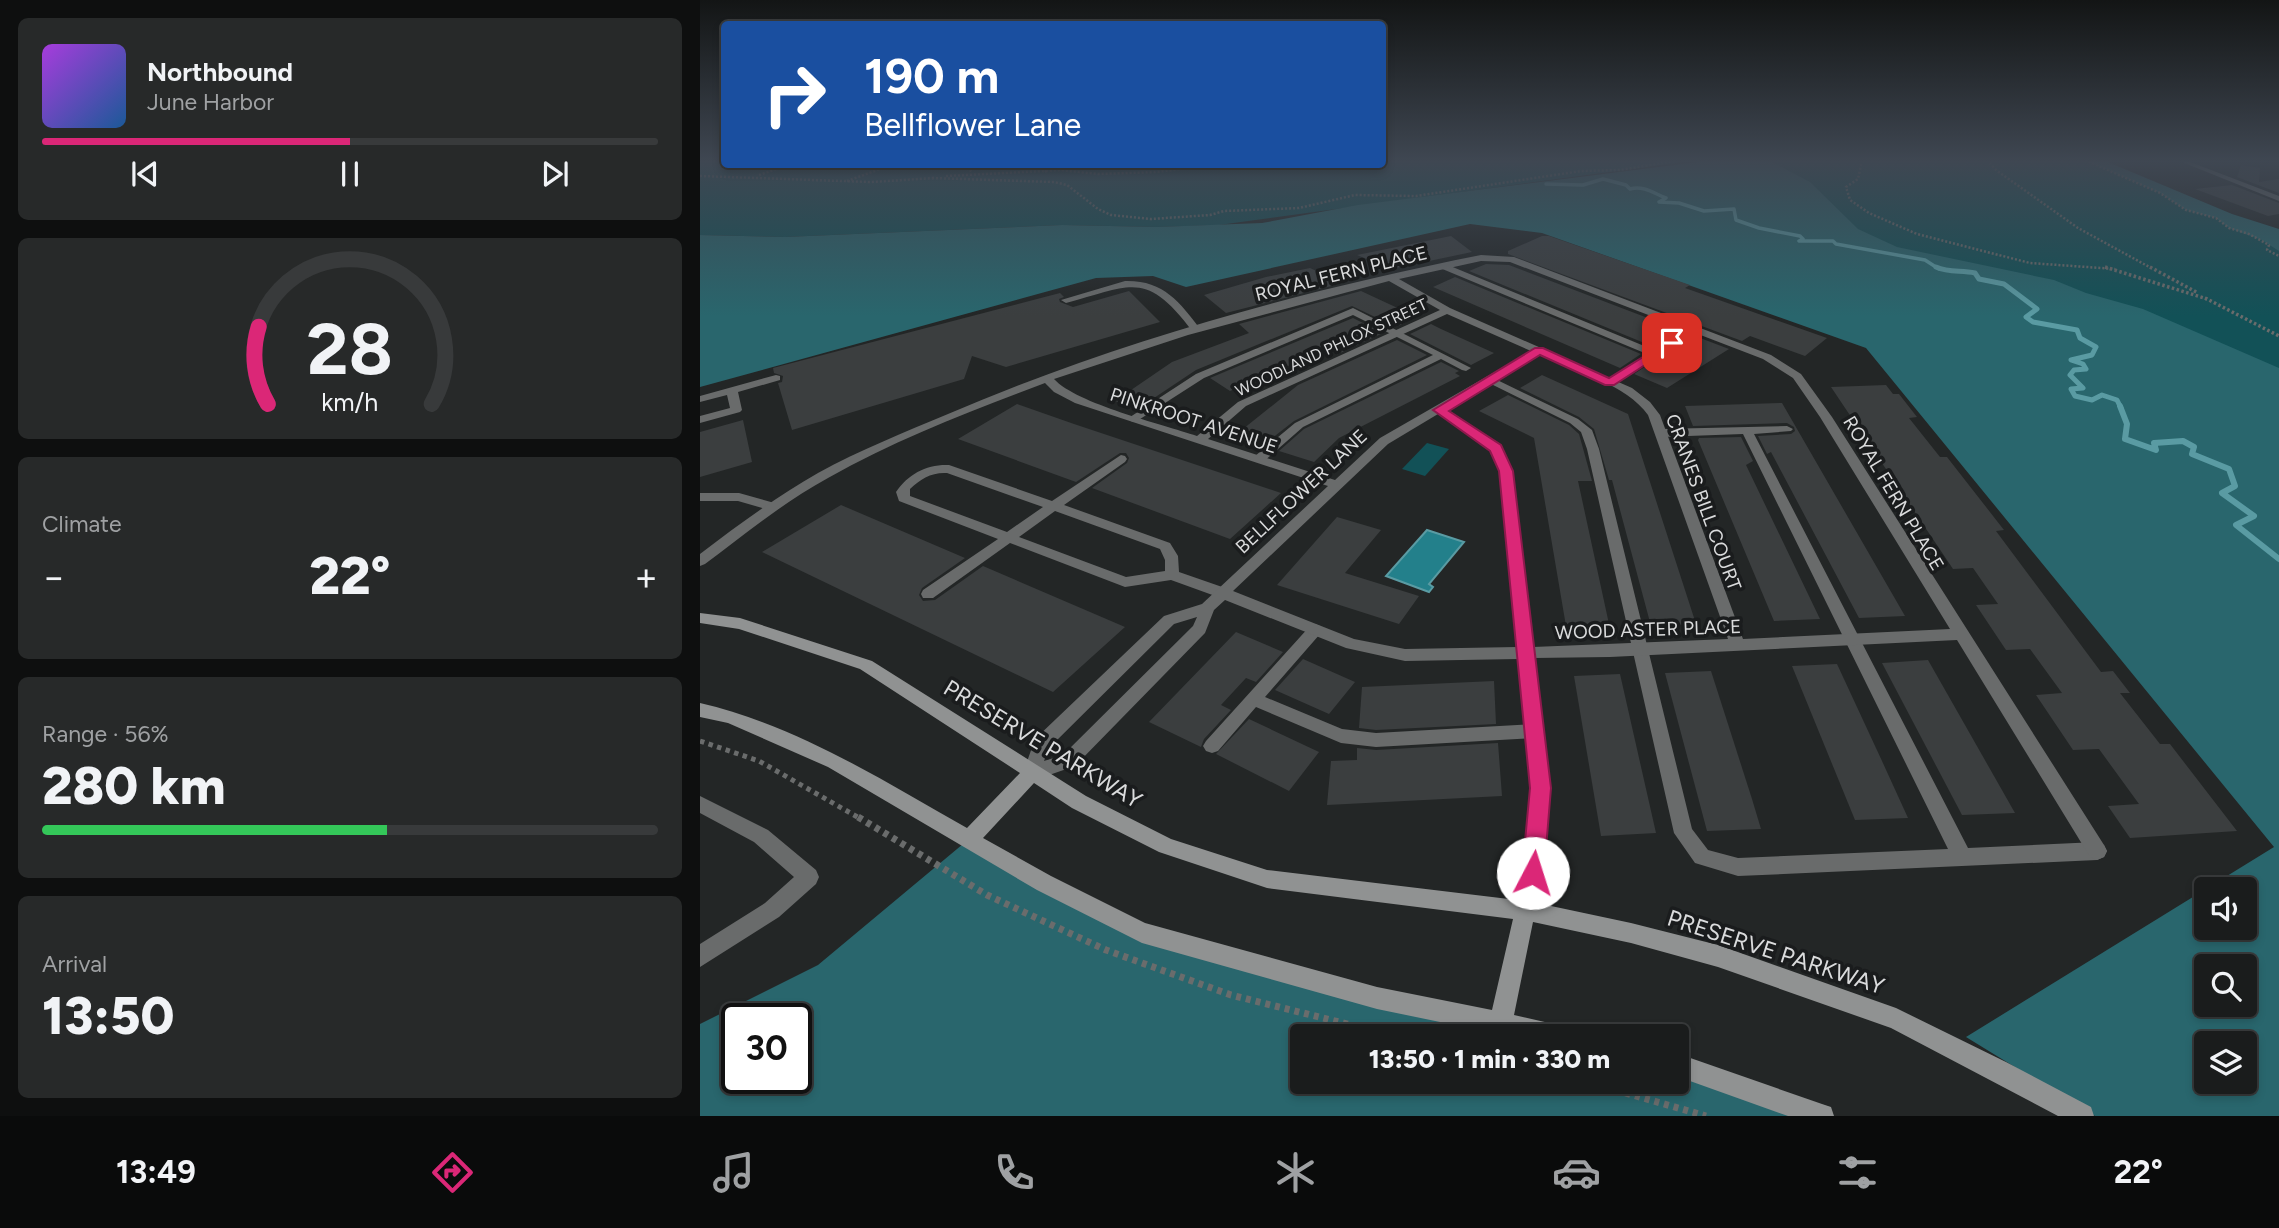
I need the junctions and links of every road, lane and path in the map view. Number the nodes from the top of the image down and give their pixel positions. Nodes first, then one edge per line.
1 (1105, 212) edge
2 (1220, 212) edge
3 (1867, 212) edge
4 (2055, 212) edge
5 (2194, 212) edge
6 (2279, 256) edge
7 (1443, 266) junction
8 (1390, 278) junction
9 (2207, 299) junction
10 (1066, 300) dead end
11 (1447, 310) junction
12 (1196, 330) junction
13 (1397, 333) junction
14 (2279, 336) edge
15 (1672, 343) dead end
16 (1539, 351) junction
17 (1655, 354) junction
18 (1440, 356) junction
19 (1466, 368) dead end
20 (776, 378) dead end
21 (1047, 378) junction
22 (1491, 380) junction
23 (1610, 382) junction
24 (732, 390) junction
25 (700, 399) edge
26 (1440, 410) junction
27 (1133, 419) junction
28 (700, 420) edge
29 (1787, 429) dead end
30 (1747, 431) junction
31 (1661, 433) junction
32 (1198, 440) junction
33 (1121, 459) dead end
34 (1259, 460) junction
35 (1337, 485) junction
36 (700, 497) edge
37 (773, 506) junction
38 (1055, 506) junction
39 (1008, 538) junction
40 (700, 561) edge
41 (1172, 575) junction
42 (1223, 593) junction
43 (928, 594) dead end
44 (1208, 608) junction
45 (700, 618) edge
46 (1315, 629) junction
47 (1960, 634) junction
48 (1853, 640) junction
49 (1738, 645) junction
50 (1640, 649) junction
51 (1527, 653) junction
52 (1254, 699) junction
53 (700, 710) edge
54 (1535, 731) junction
55 (1212, 746) dead end
56 (1032, 773) junction
57 (700, 804) edge
58 (969, 839) junction
59 (1963, 858) junction
60 (1527, 911) junction
61 (700, 956) edge
62 (1501, 1022) junction
63 (1510, 1024) edge
64 (1689, 1069) edge
65 (1629, 1094) edge
66 (1706, 1116) edge
67 (1822, 1116) edge
68 (2082, 1116) edge

1 - 2 path
3 - 9 path
4 - 9 path
5 - 6 path
7 - 8 street, ROYAL FERN PLACE
7 - 17 street
7 - 47 street, ROYAL FERN PLACE
8 - 11 street, CRANES BILL COURT
8 - 12 street, ROYAL FERN PLACE
9 - 14 path
10 - 12 street
11 - 13 street, WOODLAND PHLOX STREET
11 - 16 street, CRANES BILL COURT
12 - 21 street, ROYAL FERN PLACE
13 - 18 street
13 - 27 street
13 - 32 street, WOODLAND PHLOX STREET
15 - 17 street
16 - 22 street, BELLFLOWER LANE
16 - 23 street, CRANES BILL COURT
17 - 23 street
18 - 19 street
18 - 34 street
20 - 24 street
21 - 27 street, PINKROOT AVENUE
21 - 37 street, ROYAL FERN PLACE
22 - 26 street, BELLFLOWER LANE
22 - 50 street
23 - 31 street, CRANES BILL COURT
24 - 25 street
24 - 28 street
26 - 35 street, BELLFLOWER LANE
26 - 51 street
27 - 32 street, PINKROOT AVENUE
29 - 30 street
30 - 31 street
30 - 48 street
31 - 49 street, CRANES BILL COURT
32 - 34 street, PINKROOT AVENUE
33 - 38 street
34 - 35 street, PINKROOT AVENUE
35 - 42 street, BELLFLOWER LANE
36 - 37 street
37 - 40 street, ROYAL FERN PLACE
38 - 39 street
38 - 39 street
38 - 41 street
39 - 41 street
39 - 43 street
41 - 42 street, WOOD ASTER PLACE
42 - 44 street, BELLFLOWER LANE
42 - 46 street, WOOD ASTER PLACE
44 - 56 street, BELLFLOWER LANE
44 - 56 street, BELLFLOWER LANE
45 - 56 street, PRESERVE PARKWAY
46 - 51 street, WOOD ASTER PLACE
46 - 52 street
47 - 48 street, WOOD ASTER PLACE
47 - 59 street, ROYAL FERN PLACE
48 - 49 street, WOOD ASTER PLACE
48 - 59 street
49 - 50 street, WOOD ASTER PLACE
50 - 51 street, WOOD ASTER PLACE
50 - 59 street
51 - 54 street
52 - 54 street
52 - 55 street
53 - 58 street
54 - 60 street
56 - 58 street
56 - 60 street, PRESERVE PARKWAY
57 - 61 street
58 - 62 street
60 - 62 street
60 - 68 street, PRESERVE PARKWAY
62 - 63 street
64 - 67 street
65 - 66 path

